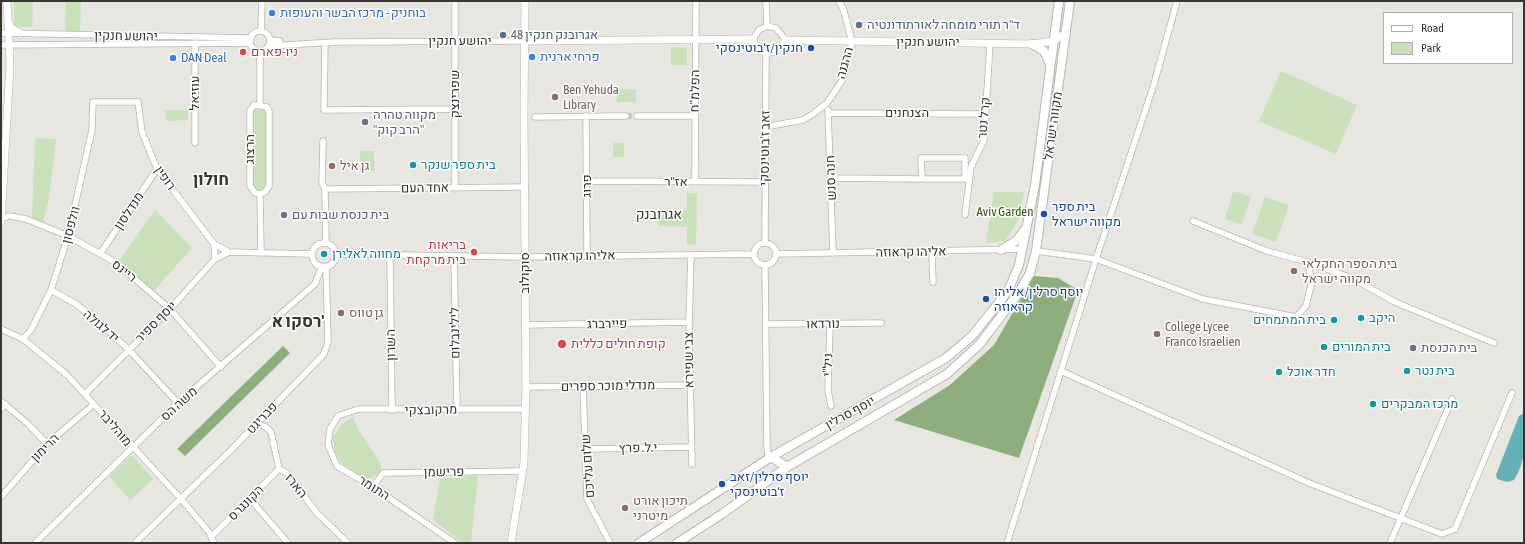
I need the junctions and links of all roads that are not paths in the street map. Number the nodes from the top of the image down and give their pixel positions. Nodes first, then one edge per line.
1 (8, 1) edge
2 (262, 1) edge
3 (455, 1) edge
4 (525, 1) edge
5 (696, 1) edge
6 (766, 1) edge
7 (839, 1) edge
8 (1059, 1) edge
9 (1070, 1) edge
10 (1177, 1) edge
11 (7, 20) junction
12 (767, 26) junction
13 (262, 31) junction
14 (4, 32) edge
15 (1066, 32) junction
16 (20, 33) junction
17 (753, 39) junction
18 (696, 40) junction
19 (786, 40) junction
20 (250, 41) junction
21 (455, 41) junction
22 (524, 41) junction
23 (1054, 41) junction
24 (334, 42) junction
25 (852, 42) junction
26 (270, 43) junction
27 (990, 43) junction
28 (195, 44) junction
29 (325, 44) junction
30 (1032, 44) junction
31 (5, 45) edge
32 (260, 52) junction
33 (766, 53) junction
34 (1051, 67) junction
35 (93, 102) joint
36 (828, 103) junction
37 (260, 105) junction
38 (455, 109) junction
39 (828, 113) junction
40 (985, 114) junction
41 (586, 116) junction
42 (626, 116) tunnel mouth
43 (637, 116) tunnel mouth
44 (695, 116) junction
45 (535, 117) dead end
46 (765, 127) junction
47 (323, 141) dead end
48 (195, 143) dead end
49 (157, 169) junction
50 (831, 178) junction
51 (922, 179) junction
52 (588, 181) junction
53 (695, 182) junction
54 (764, 182) junction
55 (454, 187) junction
56 (525, 187) junction
57 (325, 189) junction
58 (260, 194) junction
59 (965, 215) dead end
60 (1, 220) edge
61 (1193, 221) dead end
62 (1028, 223) junction
63 (68, 236) junction
64 (326, 243) junction
65 (765, 243) junction
66 (214, 244) junction
67 (1023, 249) junction
68 (1000, 250) junction
69 (1036, 251) junction
70 (229, 252) junction
71 (261, 252) junction
72 (932, 252) junction
73 (100, 254) junction
74 (312, 254) junction
75 (336, 254) junction
76 (753, 254) junction
77 (776, 254) junction
78 (833, 254) junction
79 (691, 255) junction
80 (390, 256) junction
81 (454, 256) junction
82 (587, 256) junction
83 (525, 257) junction
84 (215, 259) junction
85 (1096, 259) junction
86 (1307, 262) junction
87 (765, 265) junction
88 (324, 266) junction
89 (933, 282) dead end
90 (315, 284) junction
91 (327, 286) junction
92 (51, 290) junction
93 (170, 309) junction
94 (689, 322) junction
95 (881, 323) dead end
96 (766, 324) junction
97 (830, 324) junction
98 (525, 325) junction
99 (1, 329) edge
100 (23, 339) junction
101 (1494, 343) dead end
102 (129, 350) junction
103 (221, 367) junction
104 (1061, 371) junction
105 (583, 385) junction
106 (690, 385) junction
107 (526, 387) junction
108 (1512, 393) dead end
109 (85, 394) junction
110 (1452, 399) dead end
111 (3, 402) edge
112 (178, 403) junction
113 (94, 404) junction
114 (831, 406) dead end
115 (1, 409) edge
116 (526, 409) junction
117 (392, 410) junction
118 (457, 410) junction
119 (338, 416) joint
120 (258, 424) junction
121 (47, 444) junction
122 (132, 447) junction
123 (691, 447) junction
124 (767, 448) junction
125 (586, 449) junction
126 (771, 457) junction
127 (692, 464) dead end
128 (757, 466) junction
129 (786, 467) junction
130 (279, 469) junction
131 (523, 471) junction
132 (373, 487) junction
133 (1, 497) edge
134 (250, 499) junction
135 (181, 500) junction
136 (1401, 518) junction
137 (448, 538) junction
138 (211, 540) edge
139 (35, 543) edge
140 (135, 543) edge
141 (288, 543) edge
142 (348, 543) edge
143 (443, 543) edge
144 (455, 543) edge
145 (511, 543) edge
146 (610, 543) edge
147 (639, 543) edge
148 (677, 543) edge
149 (1007, 543) edge
150 (1390, 543) edge

1 - 11 street
2 - 13 street
3 - 21 street, שפרינצק
4 - 22 street, סוקולוב
5 - 18 street, הפלמ"ח
6 - 12 street
7 - 25 street, ההגנה
8 - 23 main road, מקווה ישראל
9 - 15 main road, מקווה ישראל
10 - 85 street
11 - 14 street
11 - 16 street
12 - 17 street
12 - 19 street
13 - 20 street
13 - 26 street
14 - 16 street, יהושע חנקין
14 - 31 street
15 - 23 street, יהושע חנקין
15 - 69 main road, מקווה ישראל
16 - 20 street, יהושע חנקין
17 - 18 street, יהושע חנקין
17 - 33 street
18 - 22 street, יהושע חנקין
18 - 44 street, הפלמ"ח
19 - 25 street, יהושע חנקין
19 - 33 street
20 - 28 street, יהושע חנקין
20 - 32 street
21 - 22 street, יהושע חנקין
21 - 24 street, יהושע חנקין
21 - 38 street, שפרינצק
22 - 56 street, סוקולוב
23 - 30 street, יהושע חנקין
23 - 34 main road, מקווה ישראל
24 - 26 street, יהושע חנקין
24 - 29 street, יהושע חנקין
25 - 27 street, יהושע חנקין
25 - 36 street, ההגנה
26 - 29 street, יהושע חנקין
26 - 32 street
27 - 30 street, יהושע חנקין
27 - 40 street, קרל נטר
28 - 31 street, יהושע חנקין
28 - 48 street, עוזיאל
29 - 38 street
30 - 34 main road
31 - 60 street
32 - 37 street
33 - 46 street, זאב ז'בוטינסקי
34 - 62 main road, מקווה ישראל
35 - 49 street, רופין
35 - 63 street, וולפסון
36 - 39 street, חנה סנש
36 - 46 street, ההגנה
37 - 58 street, הרצוג
37 - 58 street, הרצוג
38 - 55 street, שפרינצק
39 - 40 street, הצנחנים
39 - 50 street, חנה סנש
40 - 59 street, קרל נטר
41 - 42 street
41 - 45 street
41 - 52 street, פרוג
43 - 44 street
44 - 53 street, הפלמ"ח
46 - 54 street, זאב ז'בוטינסקי
47 - 57 street
49 - 66 street, רופין
49 - 73 street, מנדלסון
50 - 51 street
50 - 78 street, חנה סנש
51 - 51 street
52 - 53 street, אז"ר
52 - 82 street, פרוג
53 - 54 street, אז"ר
54 - 65 street, זאב ז'בוטינסקי
55 - 56 street, אחד העם
55 - 57 street, אחד העם
56 - 83 street, סוקולוב
57 - 64 street
58 - 71 street
60 - 63 street, ריינס
61 - 86 street
62 - 67 main road, מקווה ישראל
62 - 68 main road
63 - 73 street, ריינס
63 - 92 street, וולפסון
64 - 74 street
64 - 75 street
65 - 76 street
65 - 77 street
66 - 70 street, רופין
66 - 84 street
67 - 68 street, אליהו קראוזה
67 - 69 main road
67 - 126 main road, יוסף סרלין
68 - 72 street, אליהו קראוזה
69 - 85 street
69 - 129 main road, יוסף סרלין
70 - 71 street
70 - 84 street, יוסף ספיר
71 - 74 street
72 - 78 street, אליהו קראוזה
72 - 89 street
73 - 93 street, ריינס
74 - 88 street
75 - 80 street, אליהו קראוזה
75 - 88 street
76 - 79 street, אליהו קראוזה
76 - 87 street
77 - 78 street, אליהו קראוזה
77 - 87 street
79 - 82 street, אליהו קראוזה
79 - 94 street, צבי שפירא
80 - 81 street, אליהו קראוזה
80 - 117 street, השרון
81 - 83 street, אליהו קראוזה
81 - 118 street, לילינבלום
82 - 83 street, אליהו קראוזה
83 - 98 street, סוקולוב
84 - 93 street, יוסף ספיר
85 - 86 street
85 - 104 street
86 - 101 street
87 - 96 street
88 - 90 street, משה הס
88 - 91 street, פבריגט
90 - 91 street
90 - 103 street, משה הס
91 - 120 street, פבריגט
92 - 100 street, וולפסון
92 - 102 street, יד לגולה
93 - 102 street, יוסף ספיר
93 - 103 street, ריינס
94 - 98 street, פיירברג
94 - 106 street, צבי שפירא
95 - 97 street, נורדאו
96 - 97 street, נורדאו
96 - 124 street
97 - 114 street, ניל"י
98 - 107 street, סוקולוב
99 - 100 street, מוהליבר
100 - 109 street, מוהליבר
102 - 109 street, יוסף ספיר
102 - 112 street, יד לגולה
103 - 112 street, משה הס
104 - 136 street
104 - 149 street
105 - 106 street, מנדלי מוכר ספרים
105 - 107 street, מנדלי מוכר ספרים
105 - 125 street, שלום עליכם
106 - 123 street, צבי שפירא
107 - 116 street, סוקולוב
108 - 136 street
109 - 113 street, מוהליבר
110 - 136 street
111 - 115 street
111 - 121 street
112 - 122 street, משה הס
113 - 121 street, הרימון
113 - 122 street, מוהליבר
116 - 118 street, מרקובצקי
116 - 131 street, סוקולוב
117 - 118 street, מרקובצקי
117 - 119 street, מרקובצקי
119 - 132 street, התומר
120 - 130 street, הארז
120 - 135 street, פבריגט
121 - 133 street, הרימון
122 - 135 street, מוהליבר
122 - 139 street, משה הס
123 - 125 street, י.ל. פרץ
123 - 127 street, צבי שפירא
124 - 126 street
124 - 128 street
125 - 146 street, שלום עליכם
126 - 128 main road, יוסף סרלין
126 - 129 main road
128 - 147 main road, יוסף סרלין
129 - 148 main road, יוסף סרלין
130 - 134 street, הקונגרס
130 - 142 street, הארז
131 - 132 street, פרישמן
131 - 145 street, סוקולוב
132 - 137 street, התומר
134 - 138 street, הקונגרס
134 - 141 street
135 - 138 street, מוהליבר
135 - 140 street, פבריגט
136 - 150 street
137 - 143 street
137 - 144 street, התומר

